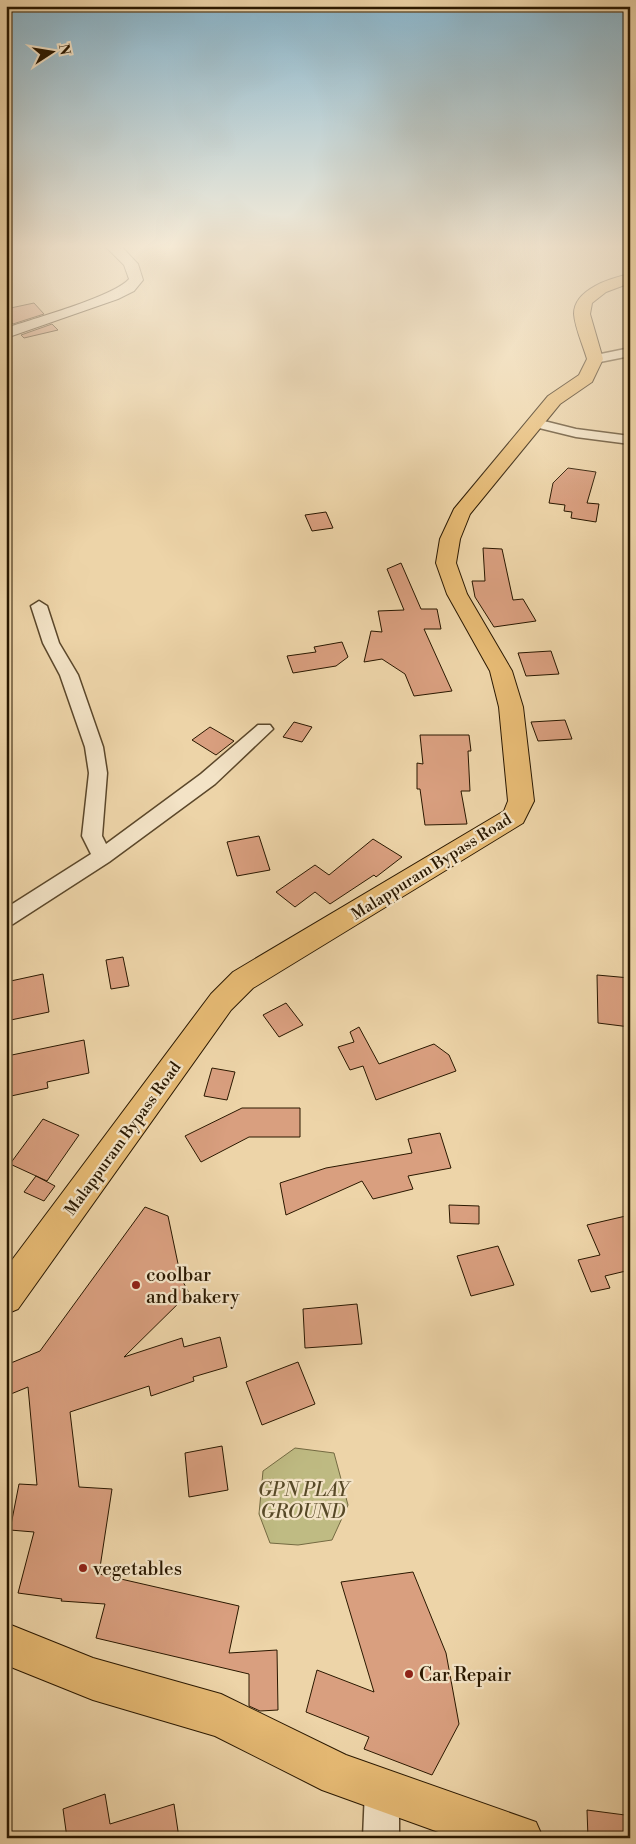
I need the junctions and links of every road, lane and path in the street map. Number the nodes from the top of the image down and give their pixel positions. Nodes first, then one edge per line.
1 (587, 331) edge
2 (629, 353) edge
3 (595, 359) junction
4 (536, 423) junction
5 (630, 440) edge
6 (38, 606) dead end
7 (264, 729) dead end
8 (102, 857) junction
9 (6, 918) edge
10 (6, 1297) edge
11 (6, 1644) edge
12 (382, 1790) junction
13 (381, 1838) edge
14 (520, 1838) edge

1 - 3 main road
2 - 3 street
3 - 4 main road, Malappuram Bypass Road
4 - 5 street
4 - 10 main road, Malappuram Bypass Road
6 - 8 street
7 - 8 street
8 - 9 street
11 - 12 main road
12 - 13 street
12 - 14 main road

